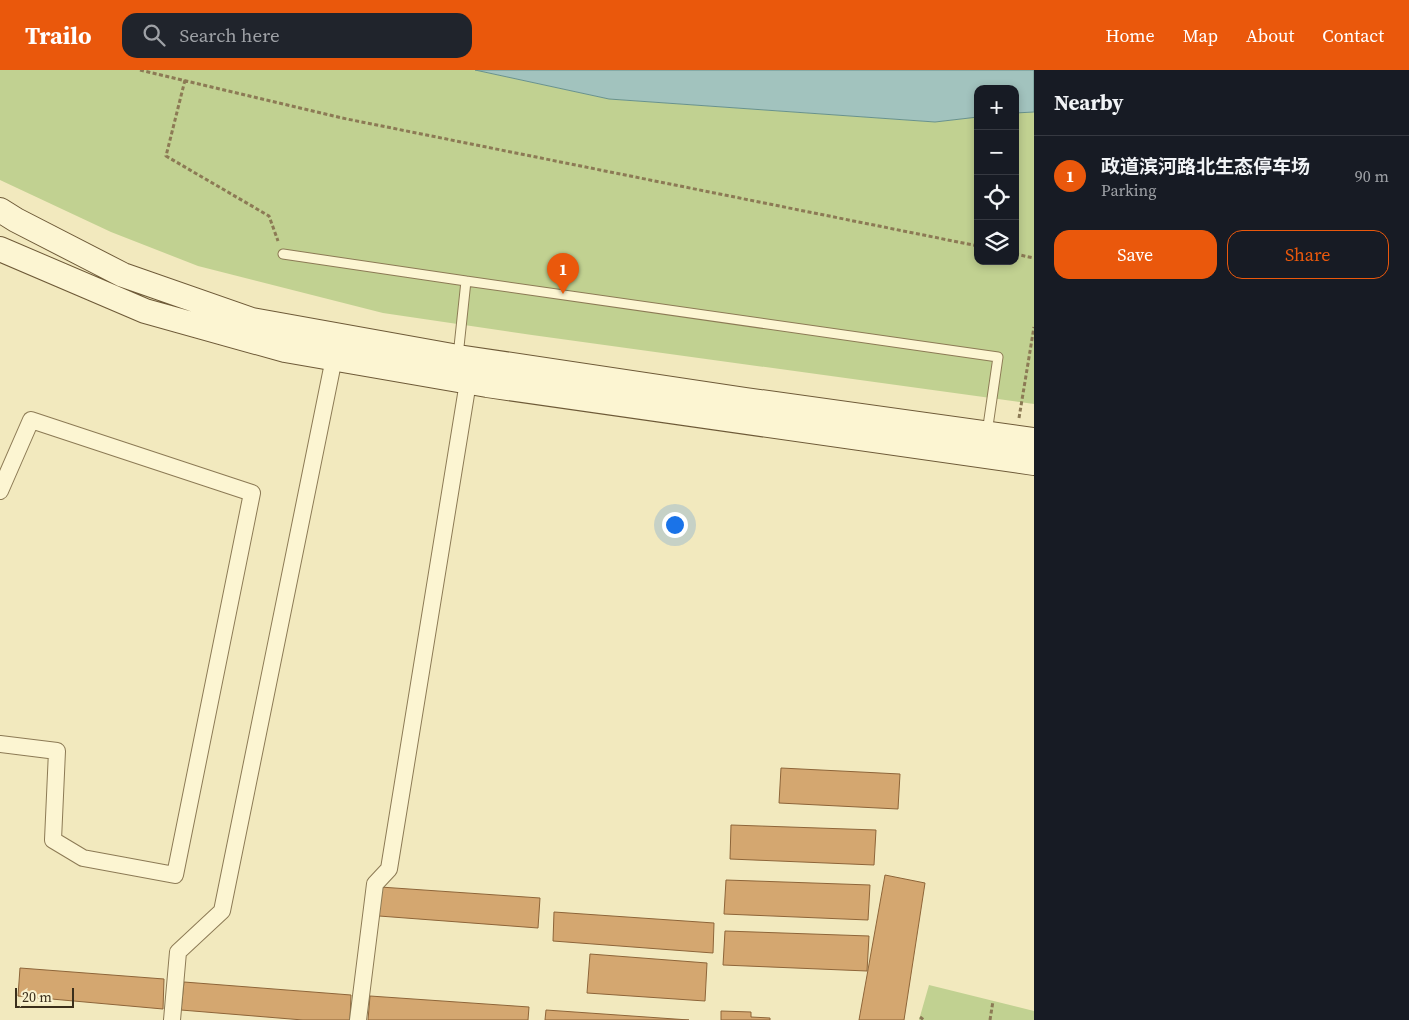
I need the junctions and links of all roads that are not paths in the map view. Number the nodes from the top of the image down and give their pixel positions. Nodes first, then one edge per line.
1 (0, 210) edge
2 (0, 249) edge
3 (283, 254) road end
4 (466, 281) junction
5 (458, 357) junction
6 (334, 358) junction
7 (468, 382) junction
8 (987, 434) junction
9 (1025, 439) edge
10 (1034, 463) edge
11 (0, 491) edge
12 (0, 744) edge
13 (172, 1020) edge
14 (358, 1020) edge

1 - 5 main road
2 - 6 main road
3 - 4 lane
4 - 5 lane
4 - 8 lane
5 - 8 main road
6 - 7 main road
6 - 13 street
7 - 10 main road
7 - 14 street
8 - 9 main road
11 - 12 street

